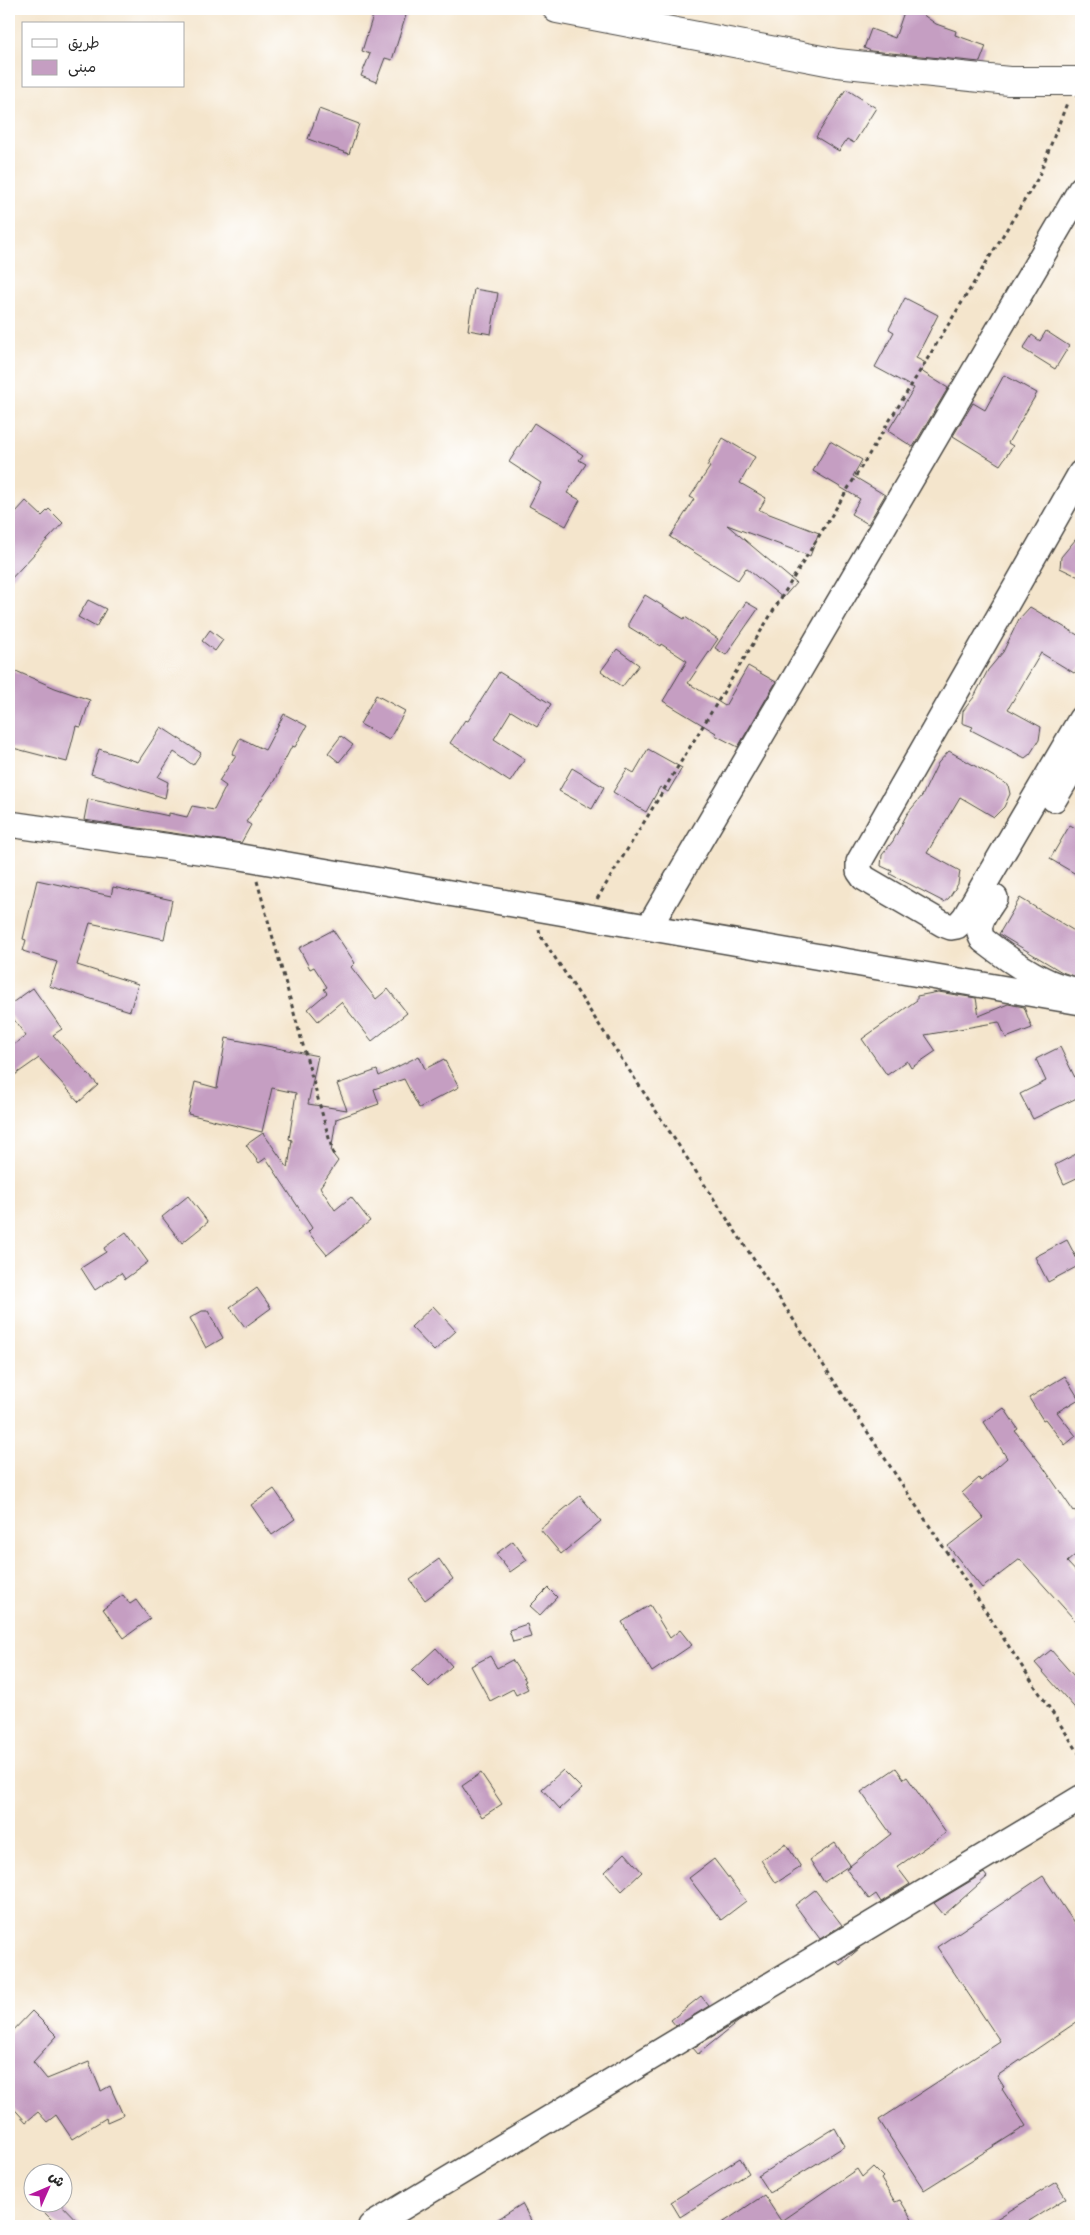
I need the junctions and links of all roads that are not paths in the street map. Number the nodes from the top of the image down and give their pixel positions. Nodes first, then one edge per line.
1 (557, 9) edge
2 (1078, 81) edge
3 (1081, 189) edge
4 (1081, 474) edge
5 (1081, 719) edge
6 (1081, 754) edge
7 (9, 824) edge
8 (649, 927) junction
9 (1081, 988) edge
10 (1081, 1002) edge
11 (1081, 1798) edge
12 (371, 2226) edge

1 - 2 main road
3 - 8 street
4 - 5 street
6 - 9 street
7 - 8 street
8 - 10 street
11 - 12 street

